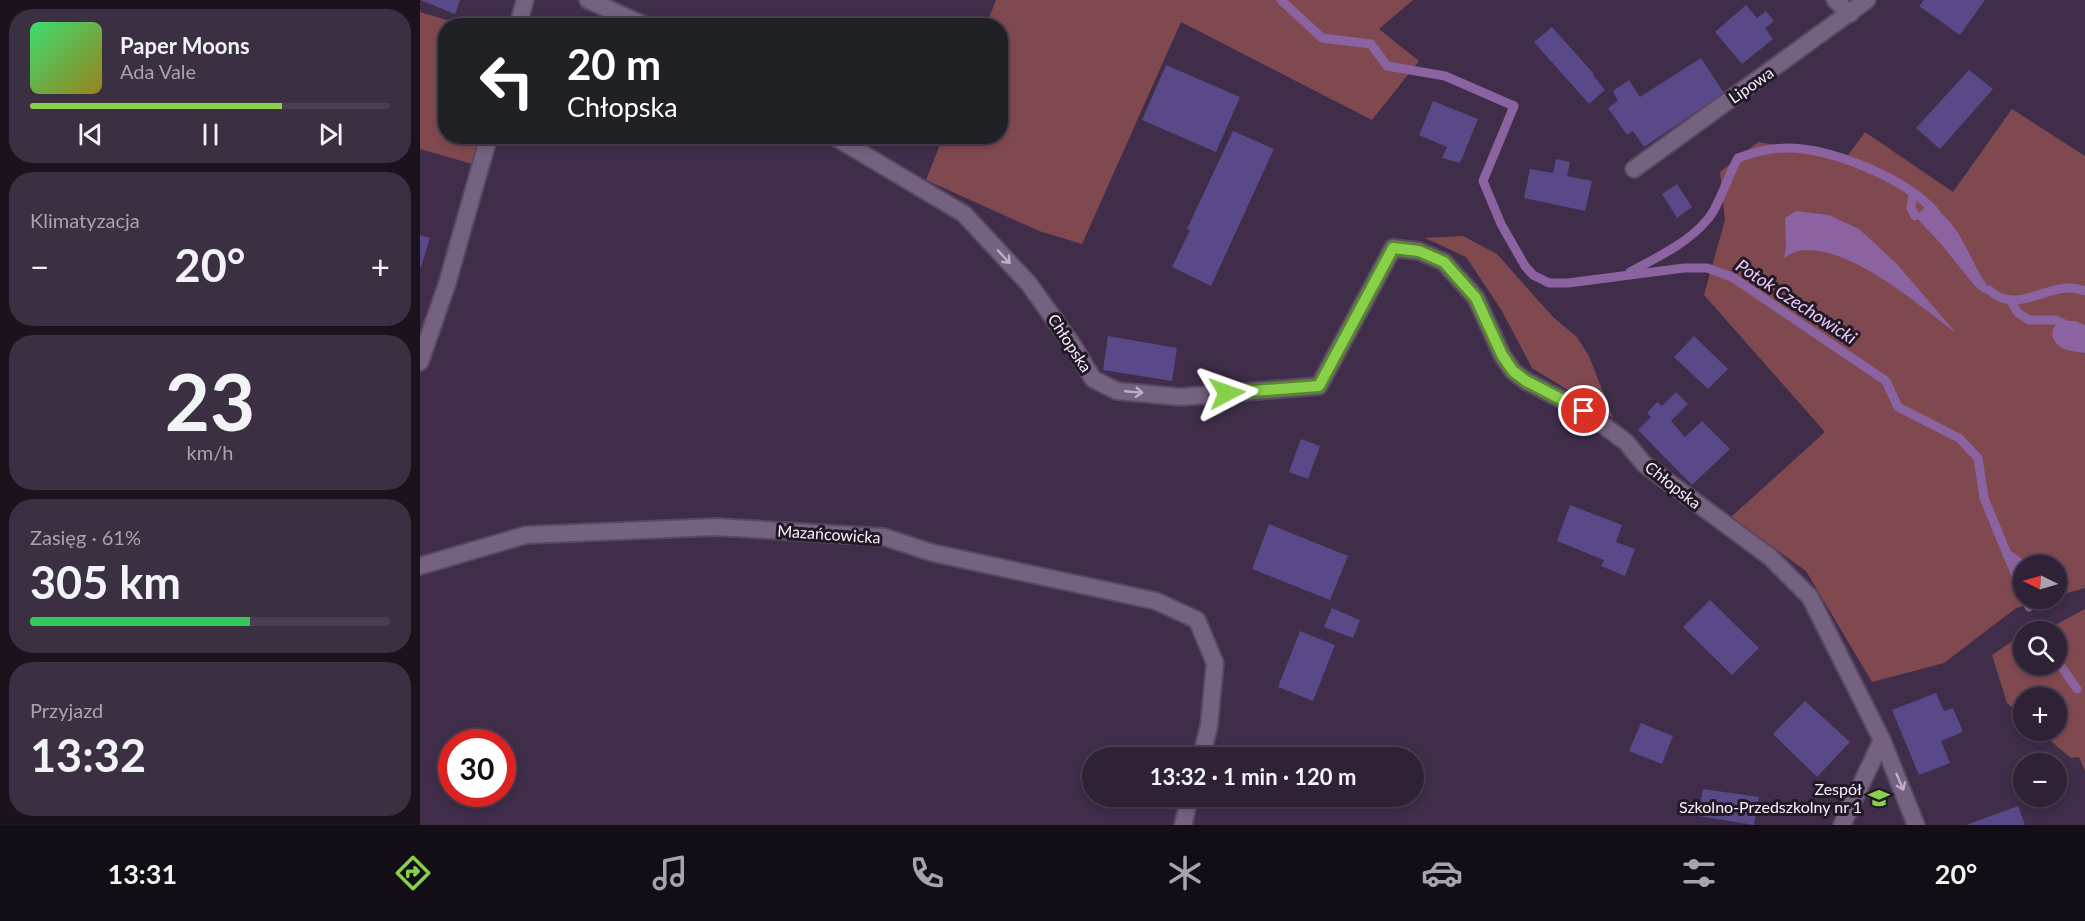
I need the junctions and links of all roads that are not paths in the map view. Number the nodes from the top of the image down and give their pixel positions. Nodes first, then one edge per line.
1 (525, 0) edge
2 (588, 0) edge
3 (1835, 0) edge
4 (1867, 0) edge
5 (1850, 15) junction
6 (520, 18) edge
7 (628, 18) edge
8 (487, 144) edge
9 (846, 144) edge
10 (1634, 168) dead end
11 (420, 362) edge
12 (420, 566) edge
13 (1882, 740) junction
14 (1204, 747) edge
15 (1187, 807) edge
16 (1183, 825) edge
17 (1842, 825) edge
18 (1916, 825) edge

1 - 6 street
2 - 7 street
3 - 5 street
4 - 5 street, Lipowa
5 - 10 street, Lipowa
8 - 11 street
9 -> 13 street, Chłopska
12 - 14 street, Mazańcowicka
13 - 17 street
13 -> 18 street, Chłopska
15 - 16 street

